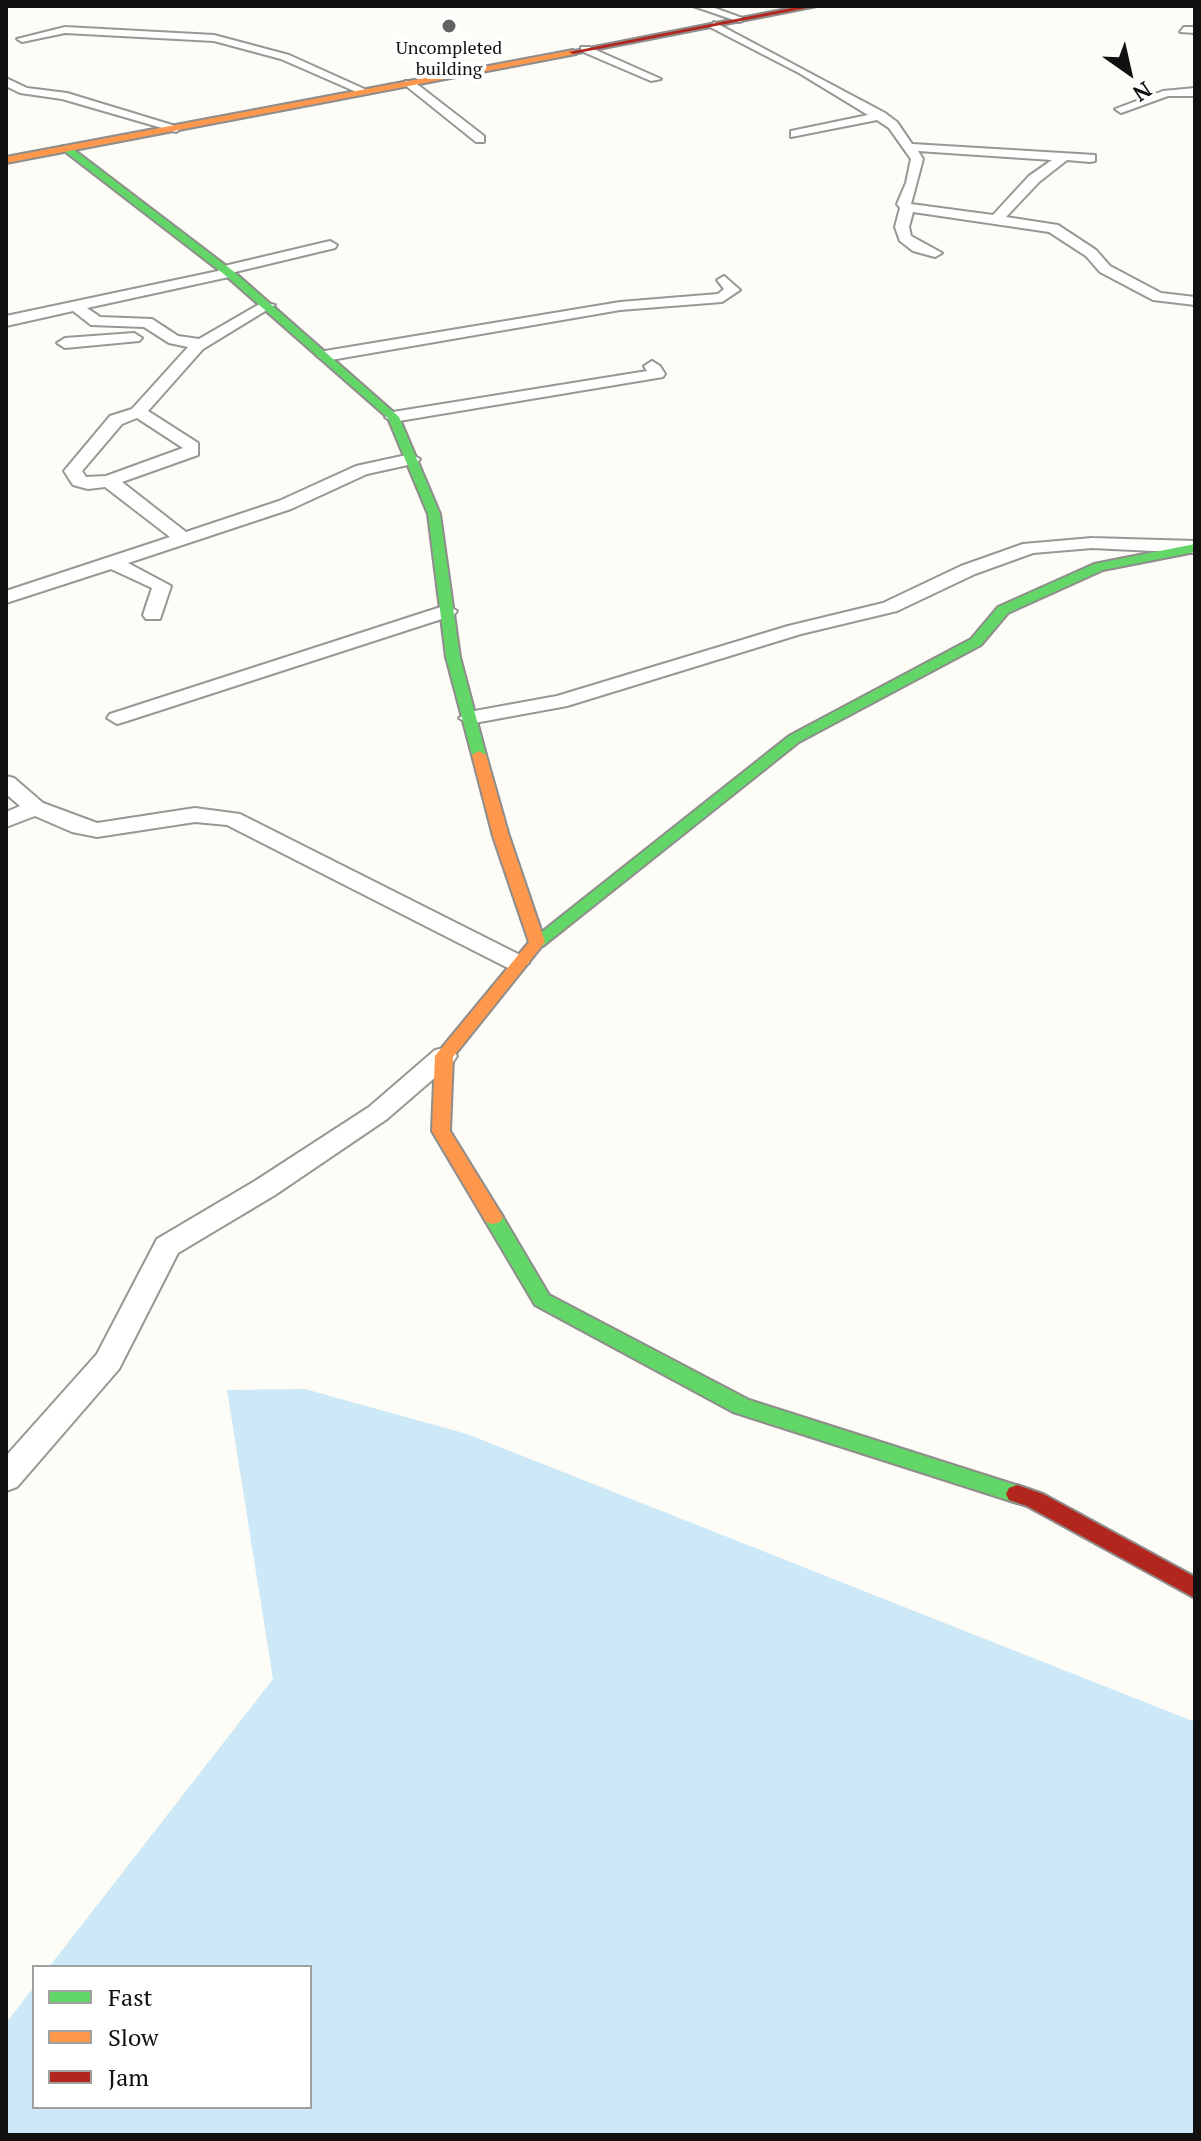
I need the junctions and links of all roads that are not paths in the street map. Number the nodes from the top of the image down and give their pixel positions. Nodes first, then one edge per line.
1 (698, 6) edge
2 (809, 6) edge
3 (741, 20) junction
4 (714, 25) junction
5 (6, 33) edge
6 (22, 39) junction
7 (6, 43) edge
8 (585, 49) junction
9 (655, 79) dead end
10 (6, 81) edge
11 (409, 83) junction
12 (365, 92) junction
13 (1195, 92) edge
14 (1121, 109) dead end
15 (881, 116) junction
16 (176, 128) junction
17 (795, 134) dead end
18 (480, 139) dead end
19 (907, 147) junction
20 (66, 148) junction
21 (1066, 155) junction
22 (1090, 158) dead end
23 (6, 160) edge
24 (907, 207) junction
25 (998, 218) junction
26 (330, 245) dead end
27 (935, 253) dead end
28 (227, 271) junction
29 (724, 280) dead end
30 (1195, 301) edge
31 (73, 304) junction
32 (268, 305) junction
33 (6, 321) edge
34 (174, 340) junction
35 (65, 343) dead end
36 (201, 344) junction
37 (325, 356) junction
38 (652, 366) dead end
39 (138, 412) junction
40 (393, 417) junction
41 (411, 459) junction
42 (109, 481) junction
43 (182, 537) junction
44 (1195, 548) edge
45 (110, 561) junction
46 (6, 597) edge
47 (447, 611) junction
48 (153, 615) dead end
49 (117, 718) dead end
50 (469, 718) junction
51 (6, 783) edge
52 (35, 808) junction
53 (6, 820) edge
54 (537, 942) junction
55 (517, 963) junction
56 (444, 1056) junction
57 (6, 1478) edge
58 (1195, 1588) edge

1 - 3 street
2 - 3 street
3 - 4 street
4 - 8 street
4 - 15 street
5 - 6 street
6 - 7 street
6 - 12 street
8 - 9 street
8 - 11 street
10 - 16 street
11 - 12 street
11 - 18 street
12 - 16 street
13 - 14 street
15 - 17 street
15 - 19 street
16 - 20 street
19 - 21 street
19 - 24 street
20 - 23 street
20 - 28 street
21 - 22 street
21 - 25 street
24 - 25 street
24 - 27 street
25 - 30 street
26 - 28 street
28 - 31 street
28 - 32 street
29 - 37 street
31 - 33 street
31 - 34 street
32 - 36 street
32 - 37 street
34 - 35 street
34 - 36 street
36 - 39 street
37 - 40 street
38 - 40 street
39 - 42 street
39 - 42 street
40 - 41 street
41 - 43 street
41 - 47 street
42 - 43 street
43 - 45 street
44 - 50 street
44 - 54 street
45 - 46 street
45 - 48 street
47 - 49 street
47 - 50 street
50 - 54 street
51 - 52 street
52 - 53 street
52 - 55 street
54 - 55 street
55 - 56 street
56 - 57 street
56 - 58 street

